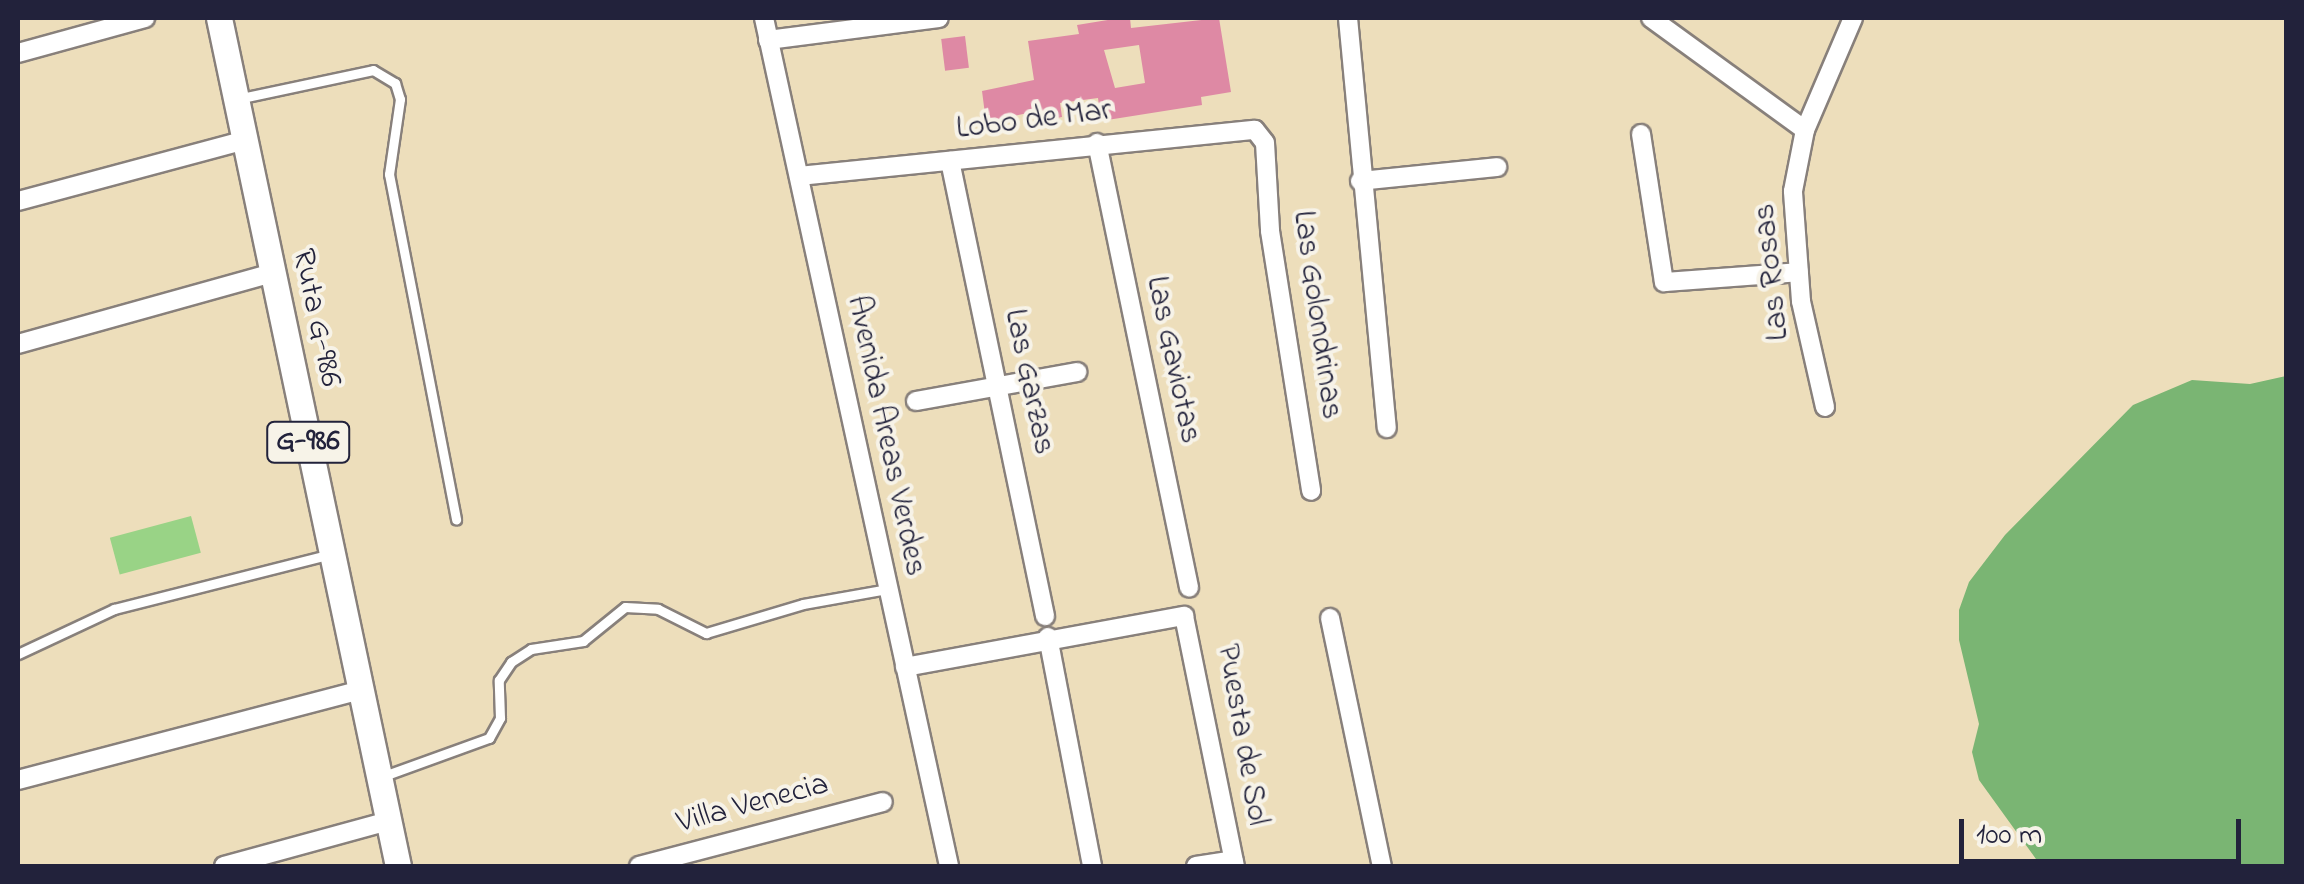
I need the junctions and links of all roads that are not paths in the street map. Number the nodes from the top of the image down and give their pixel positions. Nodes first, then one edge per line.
1 (146, 18) edge
2 (219, 18) edge
3 (764, 18) edge
4 (939, 18) edge
5 (1348, 18) edge
6 (1651, 18) edge
7 (1853, 18) edge
8 (907, 19) edge
9 (768, 40) junction
10 (18, 53) edge
11 (236, 99) junction
12 (1804, 130) junction
13 (1641, 134) dead end
14 (245, 140) junction
15 (1097, 143) junction
16 (1265, 148) joint
17 (950, 161) junction
18 (1497, 167) dead end
19 (798, 176) junction
20 (1360, 181) junction
21 (18, 201) edge
22 (1798, 272) junction
23 (272, 273) junction
24 (18, 344) edge
25 (1077, 372) dead end
26 (999, 386) junction
27 (916, 401) dead end
28 (1825, 407) dead end
29 (1388, 428) dead end
30 (1312, 491) dead end
31 (456, 520) dead end
32 (332, 554) junction
33 (1190, 588) dead end
34 (888, 590) junction
35 (1045, 616) dead end
36 (1330, 618) dead end
37 (1048, 637) junction
38 (18, 654) edge
39 (905, 666) junction
40 (360, 690) junction
41 (379, 778) junction
42 (18, 780) edge
43 (883, 802) dead end
44 (388, 821) junction
45 (1235, 863) edge
46 (224, 866) edge
47 (398, 866) edge
48 (639, 866) edge
49 (949, 866) edge
50 (1092, 866) edge
51 (1196, 866) edge
52 (1382, 866) edge

1 - 10 street
2 - 11 main road, Ruta G-986 / G-986
3 - 9 street, Avenida Areas Verdes
4 - 8 street
5 - 20 street
6 - 12 street
7 - 12 street, Las Rosas
8 - 9 street
9 - 19 street, Avenida Areas Verdes
11 - 14 main road, Ruta G-986 / G-986
11 - 31 lane
12 - 22 street, Las Rosas
13 - 22 street
14 - 21 street
14 - 23 main road, Ruta G-986 / G-986
15 - 16 street, Lobo de Mar
15 - 17 street, Lobo de Mar
15 - 33 street, Las Gaviotas
16 - 30 street, Las Golondrinas
17 - 19 street, Lobo de Mar
17 - 26 street, Las Garzas
18 - 20 street
19 - 34 street, Avenida Areas Verdes
20 - 29 street
22 - 28 street, Las Rosas
23 - 24 street
23 - 32 main road, Ruta G-986 / G-986
25 - 26 street
26 - 27 street
26 - 35 street, Las Garzas
32 - 38 lane
32 - 40 main road, Ruta G-986 / G-986
34 - 39 street, Avenida Areas Verdes
34 - 41 lane
36 - 52 street
37 - 39 street
37 - 45 street, Puesta de Sol
37 - 50 street
39 - 49 street, Avenida Areas Verdes
40 - 41 main road, Ruta G-986 / G-986
40 - 42 street
41 - 44 main road, Ruta G-986 / G-986
43 - 48 street, Villa Venecia
44 - 46 street
44 - 47 main road, Ruta G-986 / G-986
45 - 51 street

